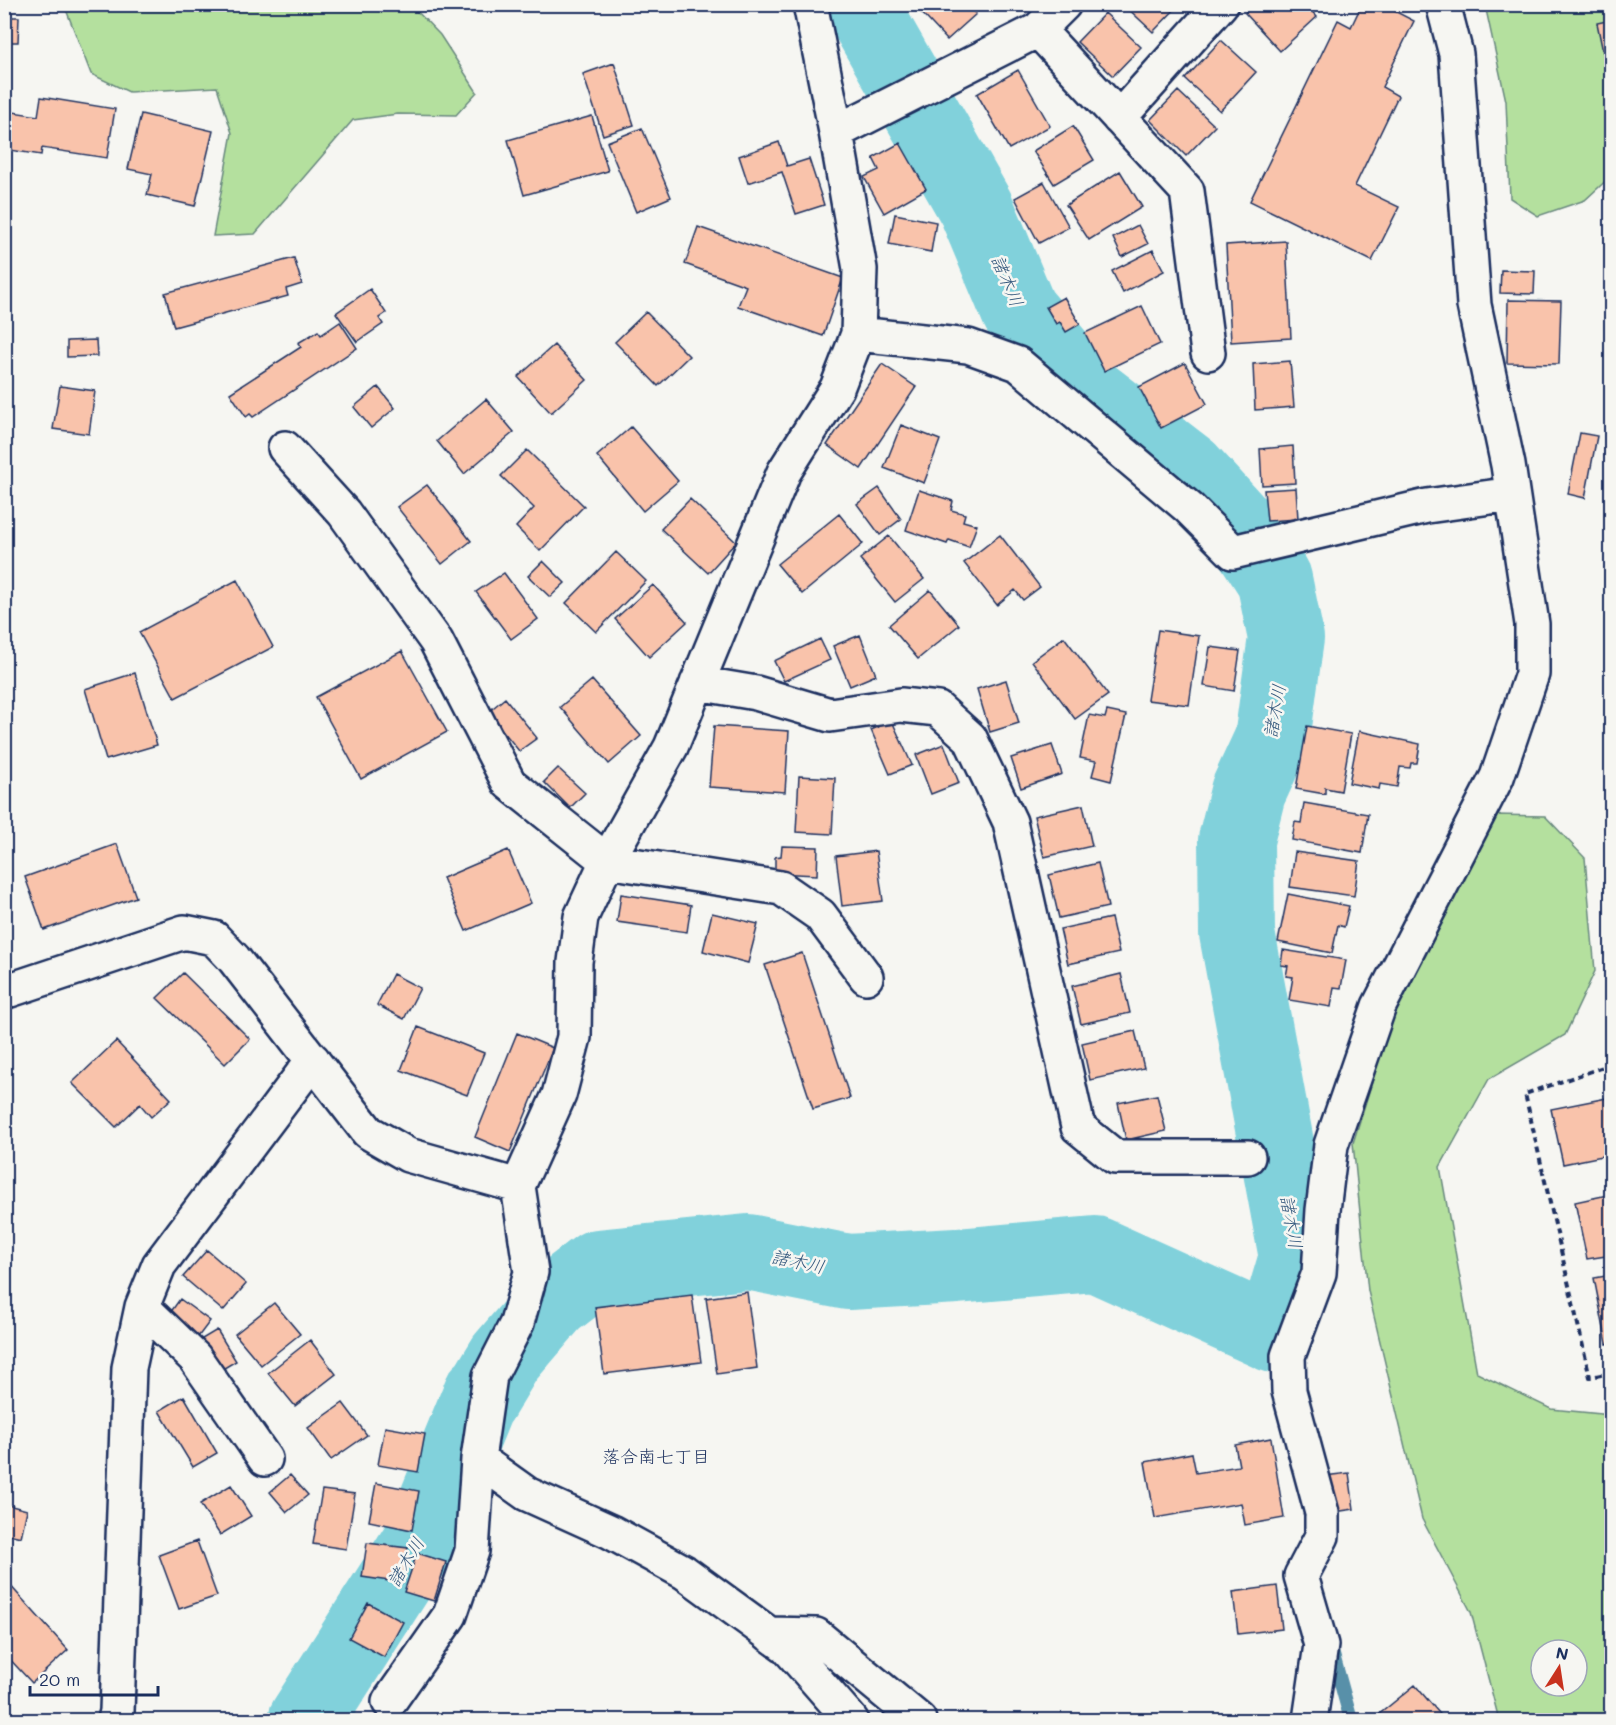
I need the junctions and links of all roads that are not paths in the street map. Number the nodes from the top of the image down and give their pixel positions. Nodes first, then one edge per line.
1 (810, 4) edge
2 (1064, 4) edge
3 (1221, 4) edge
4 (1443, 4) edge
5 (1038, 30) junction
6 (1119, 118) junction
7 (836, 132) junction
8 (858, 334) junction
9 (1208, 354) dead end
10 (285, 448) dead end
11 (1512, 494) junction
12 (697, 683) junction
13 (607, 861) junction
14 (866, 977) dead end
15 (4, 992) edge
16 (313, 1060) junction
17 (1248, 1157) dead end
18 (518, 1186) junction
19 (142, 1307) junction
20 (265, 1459) dead end
21 (478, 1460) junction
22 (769, 1634) junction
23 (389, 1701) dead end
24 (115, 1720) edge
25 (851, 1720) edge
26 (919, 1720) edge
27 (1310, 1720) edge

1 - 7 street
2 - 5 street
3 - 6 street
4 - 11 street
5 - 6 street
5 - 7 street
6 - 9 street
7 - 8 street
8 - 11 street
8 - 12 street
10 - 13 street
11 - 27 street
12 - 13 street
12 - 17 street
13 - 14 street
13 - 18 street
15 - 16 street
16 - 18 street
16 - 19 street
18 - 21 street
19 - 20 street
19 - 24 street
21 - 22 street
21 - 23 street
22 - 25 street
22 - 26 street

